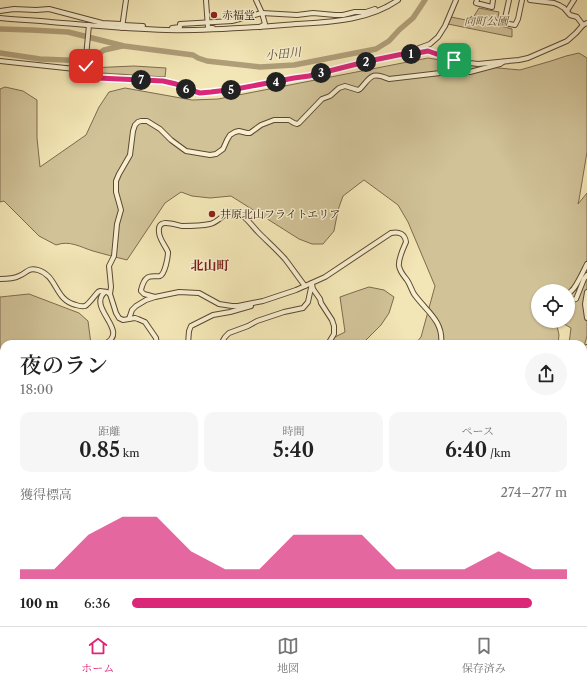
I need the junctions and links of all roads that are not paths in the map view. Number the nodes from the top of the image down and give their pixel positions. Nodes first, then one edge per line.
1 (126, 0) edge
2 (206, 0) edge
3 (256, 0) edge
4 (398, 0) edge
5 (456, 0) edge
6 (477, 0) edge
7 (493, 0) edge
8 (509, 0) edge
9 (522, 0) edge
10 (530, 0) edge
11 (538, 0) edge
12 (574, 0) edge
13 (383, 9) junction
14 (0, 11) edge
15 (567, 11) junction
16 (262, 13) junction
17 (0, 18) edge
18 (207, 22) junction
19 (585, 24) edge
20 (89, 26) junction
21 (122, 26) junction
22 (143, 26) dead end
23 (259, 27) junction
24 (225, 29) junction
25 (166, 30) junction
26 (403, 54) junction
27 (0, 61) edge
28 (503, 62) junction
29 (81, 71) junction
30 (587, 264) edge
31 (587, 275) edge
32 (0, 279) edge
33 (312, 284) junction
34 (305, 286) junction
35 (105, 292) junction
36 (587, 292) edge
37 (110, 294) junction
38 (155, 297) junction
39 (252, 304) junction
40 (587, 318) edge
41 (129, 319) junction
42 (110, 340) edge
43 (156, 340) edge
44 (188, 340) edge
45 (223, 340) edge
46 (330, 340) edge
47 (441, 340) edge

1 - 21 street
2 - 18 street
3 - 16 street
4 - 13 street
5 - 26 street
6 - 7 street
8 - 9 street
10 - 11 street
11 - 15 street
12 - 15 street
13 - 16 street
13 - 23 street
14 - 21 street
15 - 19 street
16 - 18 street
16 - 23 street
17 - 20 street
18 - 24 street
18 - 25 street
19 - 28 street
20 - 21 street
20 - 29 street
21 - 22 street
21 - 25 street
23 - 24 street
24 - 25 street
26 - 28 street
26 - 29 street
27 - 29 street
28 - 37 street
30 - 31 street
32 - 35 street
33 - 34 street
33 - 45 street
33 - 46 street
33 - 47 street
34 - 38 street
34 - 39 street
35 - 37 street
35 - 42 street
36 - 40 street
37 - 41 street
38 - 39 street
38 - 41 street
39 - 44 street
41 - 43 street

